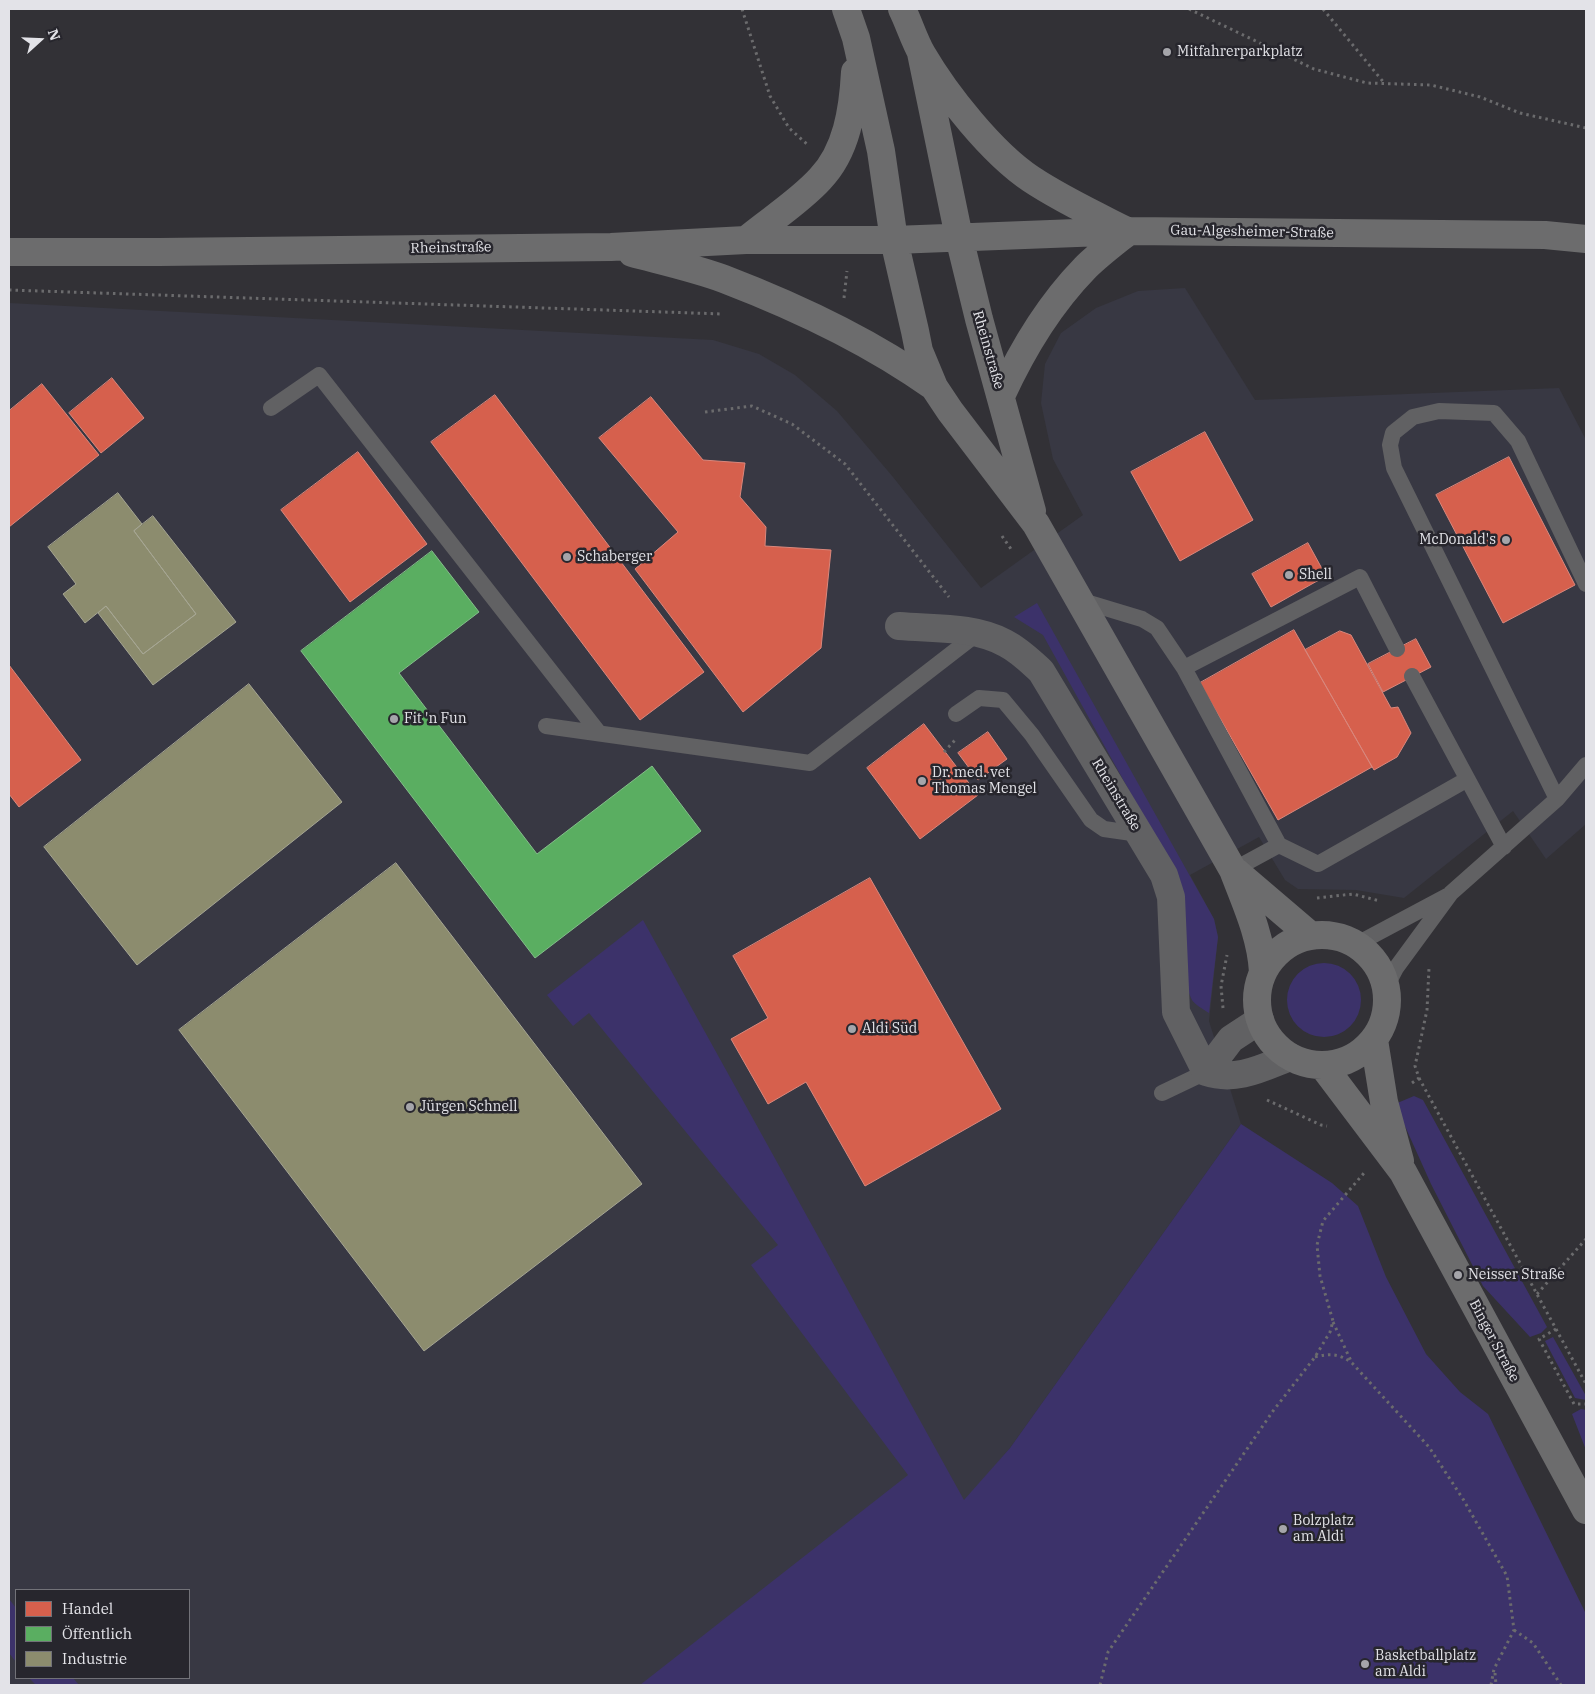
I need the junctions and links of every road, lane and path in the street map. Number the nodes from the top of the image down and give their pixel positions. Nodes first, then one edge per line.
1 (742, 9) edge
2 (846, 9) edge
3 (902, 9) edge
4 (1189, 9) edge
5 (1323, 9) edge
6 (856, 38) junction
7 (921, 53) junction
8 (1386, 85) junction
9 (1586, 128) edge
10 (814, 150) dead end
11 (1129, 231) junction
12 (1586, 232) edge
13 (1545, 235) junction
14 (959, 237) junction
15 (1586, 239) edge
16 (746, 240) junction
17 (894, 240) junction
18 (611, 247) junction
19 (9, 252) edge
20 (9, 290) edge
21 (724, 314) dead end
22 (934, 387) junction
23 (1000, 396) junction
24 (271, 408) dead end
25 (705, 412) dead end
26 (1036, 524) junction
27 (1586, 584) edge
28 (1078, 599) junction
29 (899, 626) dead end
30 (978, 633) junction
31 (1397, 648) dead end
32 (1184, 668) junction
33 (1412, 676) dead end
34 (956, 714) dead end
35 (546, 726) dead end
36 (599, 733) junction
37 (1586, 765) edge
38 (1466, 780) junction
39 (1557, 799) junction
40 (1139, 834) junction
41 (1279, 845) junction
42 (1504, 847) junction
43 (1233, 870) junction
44 (1451, 894) junction
45 (1311, 936) junction
46 (1357, 944) junction
47 (1263, 972) junction
48 (1386, 987) junction
49 (1260, 1020) junction
50 (1374, 1040) junction
51 (1290, 1057) junction
52 (1323, 1066) junction
53 (1206, 1072) junction
54 (1419, 1078) dead end
55 (1162, 1093) dead end
56 (1264, 1098) dead end
57 (1329, 1126) dead end
58 (1403, 1172) junction
59 (1364, 1173) dead end
60 (1586, 1239) edge
61 (1537, 1294) junction
62 (1333, 1321) junction
63 (1556, 1329) junction
64 (1315, 1358) junction
65 (1352, 1364) junction
66 (1586, 1384) edge
67 (1586, 1404) edge
68 (1586, 1510) edge
69 (1514, 1630) junction
70 (1494, 1669) junction
71 (1100, 1685) edge
72 (1491, 1685) edge
73 (1496, 1685) edge
74 (1561, 1685) edge

1 - 10 path
2 - 6 main road
3 - 7 main road
4 - 8 path
5 - 8 path
6 - 16 main road
6 - 17 main road
7 - 11 main road
7 - 14 main road
8 - 9 path
11 - 13 main road, Gau-Algesheimer-Straße
11 - 14 main road, Gau-Algesheimer-Straße
11 - 23 main road
12 - 13 main road
13 - 15 main road
14 - 17 main road, Rheinstraße
14 - 23 main road, Rheinstraße
16 - 17 main road, Rheinstraße
16 - 18 main road, Rheinstraße
17 - 22 main road, Rheinstraße
18 - 19 main road, Rheinstraße
18 - 22 main road
20 - 21 path
22 - 26 main road, Rheinstraße
23 - 26 main road, Rheinstraße
24 - 36 lane
25 - 30 path
26 - 28 main road, Rheinstraße
27 - 39 lane
28 - 32 lane
28 - 43 main road, Rheinstraße
29 - 30 street, Rheinstraße
30 - 36 lane
30 - 40 street, Rheinstraße
31 - 32 lane
32 - 41 lane
33 - 38 lane
34 - 40 lane
35 - 36 lane
37 - 39 lane
38 - 41 lane
38 - 42 lane
39 - 42 lane
40 - 53 street, Rheinstraße
41 - 43 lane
42 - 44 lane
43 - 45 main road, Rheinstraße
43 - 47 main road, Rheinstraße
44 - 46 lane
44 - 48 lane
45 - 46 main road
45 - 47 main road
46 - 48 main road
47 - 49 main road
48 - 50 main road
49 - 51 main road
49 - 53 street
50 - 52 main road
50 - 58 main road, Binger Straße
51 - 52 main road
51 - 53 street
52 - 58 main road, Binger Straße
53 - 55 lane
54 - 61 path
56 - 57 path
58 - 68 main road, Binger Straße
59 - 62 path
60 - 61 path
61 - 63 path
62 - 64 path
62 - 65 path
63 - 66 path
63 - 67 path
64 - 65 path
64 - 71 path
65 - 69 path
69 - 70 path
69 - 74 path
70 - 72 path
70 - 73 path

